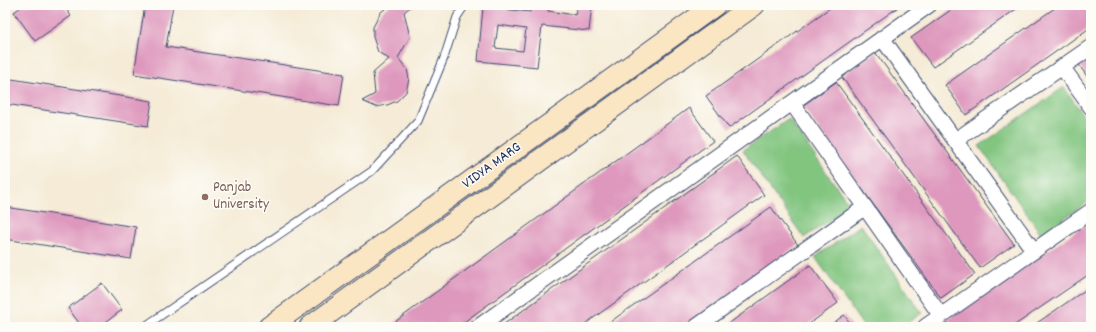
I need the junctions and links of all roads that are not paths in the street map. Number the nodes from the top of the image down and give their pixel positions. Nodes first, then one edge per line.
1 (465, 5) edge
2 (715, 5) edge
3 (754, 5) edge
4 (929, 5) edge
5 (882, 38) junction
6 (1091, 47) edge
7 (1062, 67) junction
8 (792, 103) junction
9 (1091, 107) edge
10 (956, 140) junction
11 (864, 207) junction
12 (1091, 211) edge
13 (1034, 251) junction
14 (941, 316) junction
15 (144, 327) edge
16 (269, 327) edge
17 (310, 327) edge
18 (478, 327) edge
19 (696, 327) edge
20 (925, 327) edge

1 - 15 lane
2 - 16 main road, VIDYA MARG
3 - 17 main road, VIDYA MARG
4 - 5 street
5 - 8 street
5 - 10 street
6 - 7 street
7 - 9 street
7 - 10 street
8 - 11 street
8 - 18 street
10 - 13 street
11 - 14 street
11 - 19 street
12 - 13 street
13 - 14 street
14 - 20 street

